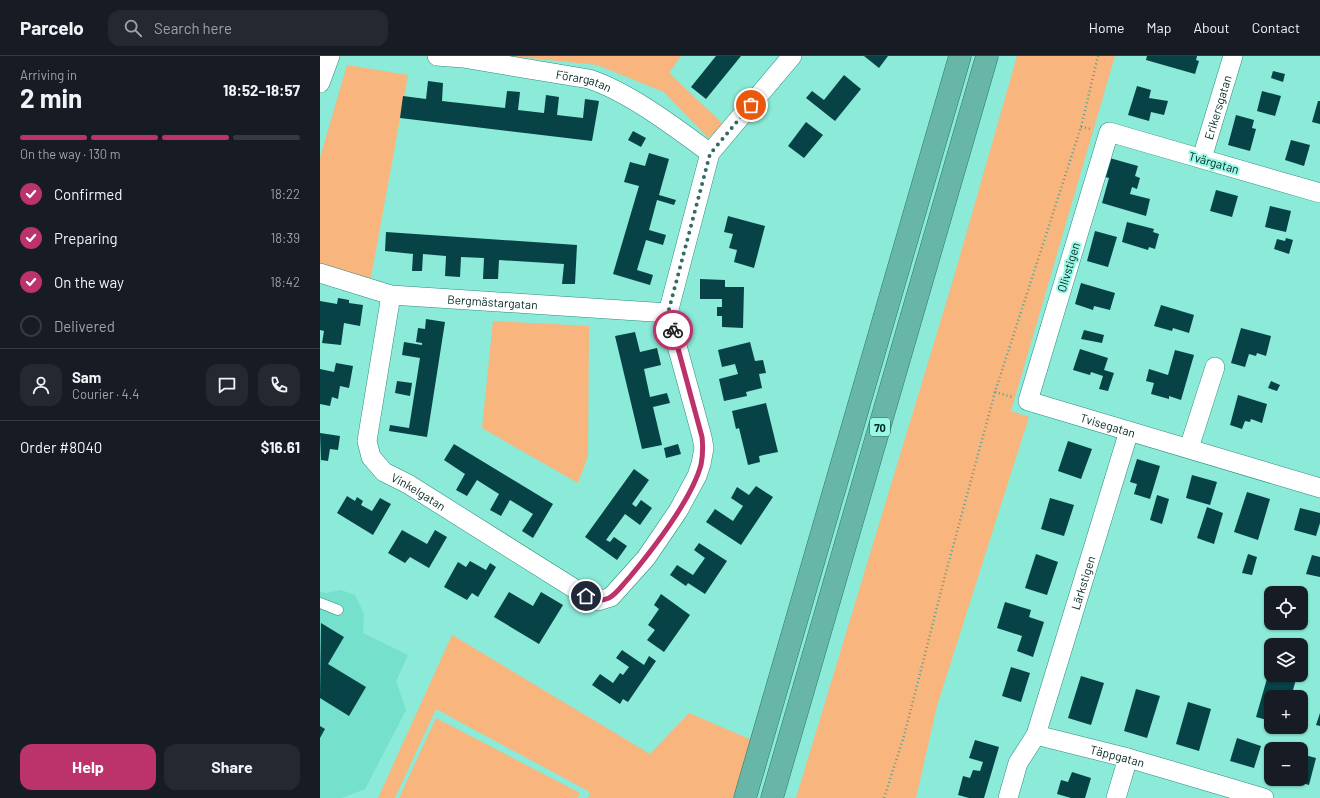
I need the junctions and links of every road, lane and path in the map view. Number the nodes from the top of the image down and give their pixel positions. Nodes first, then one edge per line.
1 (330, 56) edge
2 (437, 56) edge
3 (792, 56) edge
4 (960, 56) edge
5 (987, 56) edge
6 (1098, 56) edge
7 (1233, 56) edge
8 (464, 57) edge
9 (320, 83) edge
10 (1109, 132) joint
11 (710, 154) junction
12 (1202, 158) junction
13 (1320, 194) edge
14 (320, 273) edge
15 (391, 295) junction
16 (668, 313) junction
17 (1215, 367) dead end
18 (1028, 401) joint
19 (1129, 431) junction
20 (1189, 448) junction
21 (1320, 488) edge
22 (320, 603) edge
23 (338, 610) dead end
24 (1036, 735) junction
25 (1128, 758) junction
26 (745, 798) edge
27 (772, 798) edge
28 (884, 798) edge
29 (1008, 798) edge
30 (1116, 798) edge
31 (1264, 798) edge

1 - 9 street
2 - 8 street, Förargatan
3 - 11 street
4 - 26 highway, 70
5 - 27 highway, 70
6 - 28 path
7 - 12 street, Erikersgatan
8 - 11 street, Förargatan
10 - 12 street, Tvärgatan
10 - 18 street, Olivstigen
11 - 16 street
12 - 13 street, Tvärgatan
14 - 15 street, Bergmästargatan
15 - 16 street, Bergmästargatan
15 - 16 street, Vinkelgatan
17 - 20 street
18 - 19 street, Tvisegatan
19 - 20 street, Tvisegatan
19 - 24 street, Lärkstigen
20 - 21 street, Tvisegatan
22 - 23 lane
24 - 25 street, Täppgatan
24 - 29 street
25 - 30 street
25 - 31 street, Täppgatan

